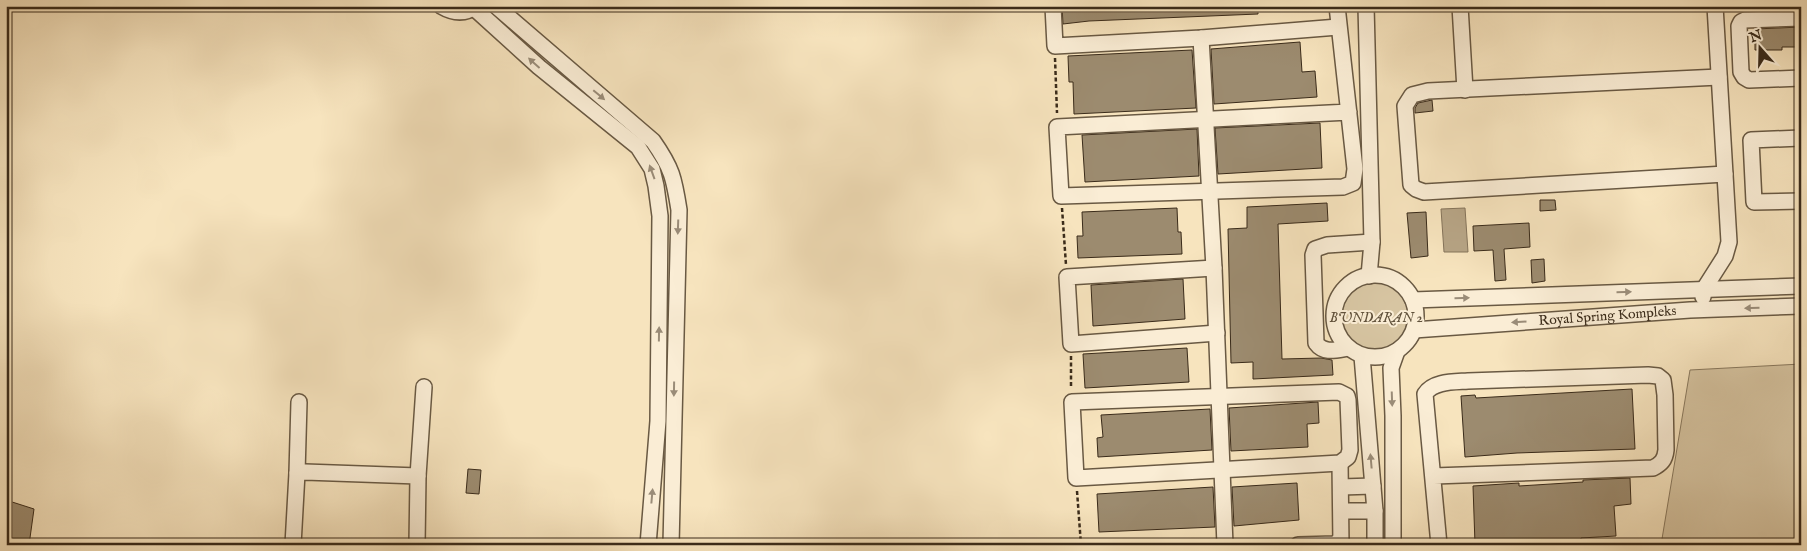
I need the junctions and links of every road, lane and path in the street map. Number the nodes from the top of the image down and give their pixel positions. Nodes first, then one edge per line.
1 (441, 6) edge
2 (496, 6) edge
3 (1053, 6) edge
4 (1336, 6) edge
5 (1366, 6) edge
6 (1460, 6) edge
7 (1715, 6) edge
8 (475, 7) edge
9 (1801, 18) edge
10 (1338, 27) junction
11 (1201, 38) junction
12 (1055, 46) junction
13 (1718, 77) junction
14 (1801, 78) edge
15 (1465, 90) junction
16 (1349, 112) junction
17 (1205, 120) junction
18 (1057, 127) junction
19 (1801, 138) edge
20 (1725, 174) junction
21 (1209, 192) junction
22 (1061, 196) junction
23 (1801, 201) edge
24 (1372, 242) junction
25 (1214, 268) junction
26 (1369, 276) junction
27 (1067, 277) junction
28 (1801, 286) edge
29 (1704, 289) junction
30 (1413, 300) junction
31 (1801, 306) edge
32 (1690, 310) junction
33 (1414, 330) junction
34 (1217, 333) junction
35 (1071, 344) junction
36 (1348, 348) junction
37 (1397, 351) junction
38 (1362, 356) junction
39 (424, 387) dead end
40 (1220, 396) junction
41 (299, 402) dead end
42 (1072, 402) junction
43 (1340, 463) junction
44 (1222, 469) junction
45 (297, 473) junction
46 (418, 476) junction
47 (1434, 476) junction
48 (1076, 478) junction
49 (1373, 486) junction
50 (1341, 487) junction
51 (1342, 511) junction
52 (1375, 511) junction
53 (1340, 543) edge
54 (294, 545) edge
55 (417, 545) edge
56 (648, 545) edge
57 (671, 545) edge
58 (1081, 545) edge
59 (1225, 545) edge
60 (1298, 545) edge
61 (1375, 545) edge
62 (1393, 545) edge
63 (1439, 545) edge

1 - 8 street
2 -> 57 street
3 - 12 street
4 - 10 street
5 - 24 street
6 - 15 street
7 - 13 street
56 -> 8 street
9 - 14 street
10 - 11 street
10 - 16 street
11 - 12 street
11 - 17 street
12 - 18 path
13 - 15 street
13 - 20 street
15 - 20 street
16 - 17 street
16 - 21 street
17 - 18 street
17 - 21 street
18 - 22 street
19 - 23 street
20 - 29 street
21 - 22 street
21 - 25 street
22 - 27 path
24 - 26 street
24 - 36 street
25 - 27 street
25 - 34 street
26 - 30 street
26 - 36 street
27 - 35 street
28 - 29 street, Royal Spring Kompleks
30 -> 29 street, Royal Spring Kompleks
29 - 32 street
30 - 33 street
31 -> 32 street, Royal Spring Kompleks
32 -> 33 street, Royal Spring Kompleks
33 - 37 street
34 - 35 street
34 - 40 street
35 - 42 path
36 - 38 street
37 - 38 street
37 -> 62 street
49 -> 38 street
39 - 46 street
40 - 42 street
40 - 43 street
40 - 44 street
41 - 45 street
42 - 48 street
43 - 44 street
43 - 50 street
44 - 48 street
44 - 59 street
45 - 46 street
45 - 54 street
46 - 55 street
47 - 47 street
47 - 63 street
48 - 58 path
49 - 50 street
49 - 52 street
50 - 51 street
51 - 52 street
51 - 53 street
52 - 61 street
53 - 60 street

